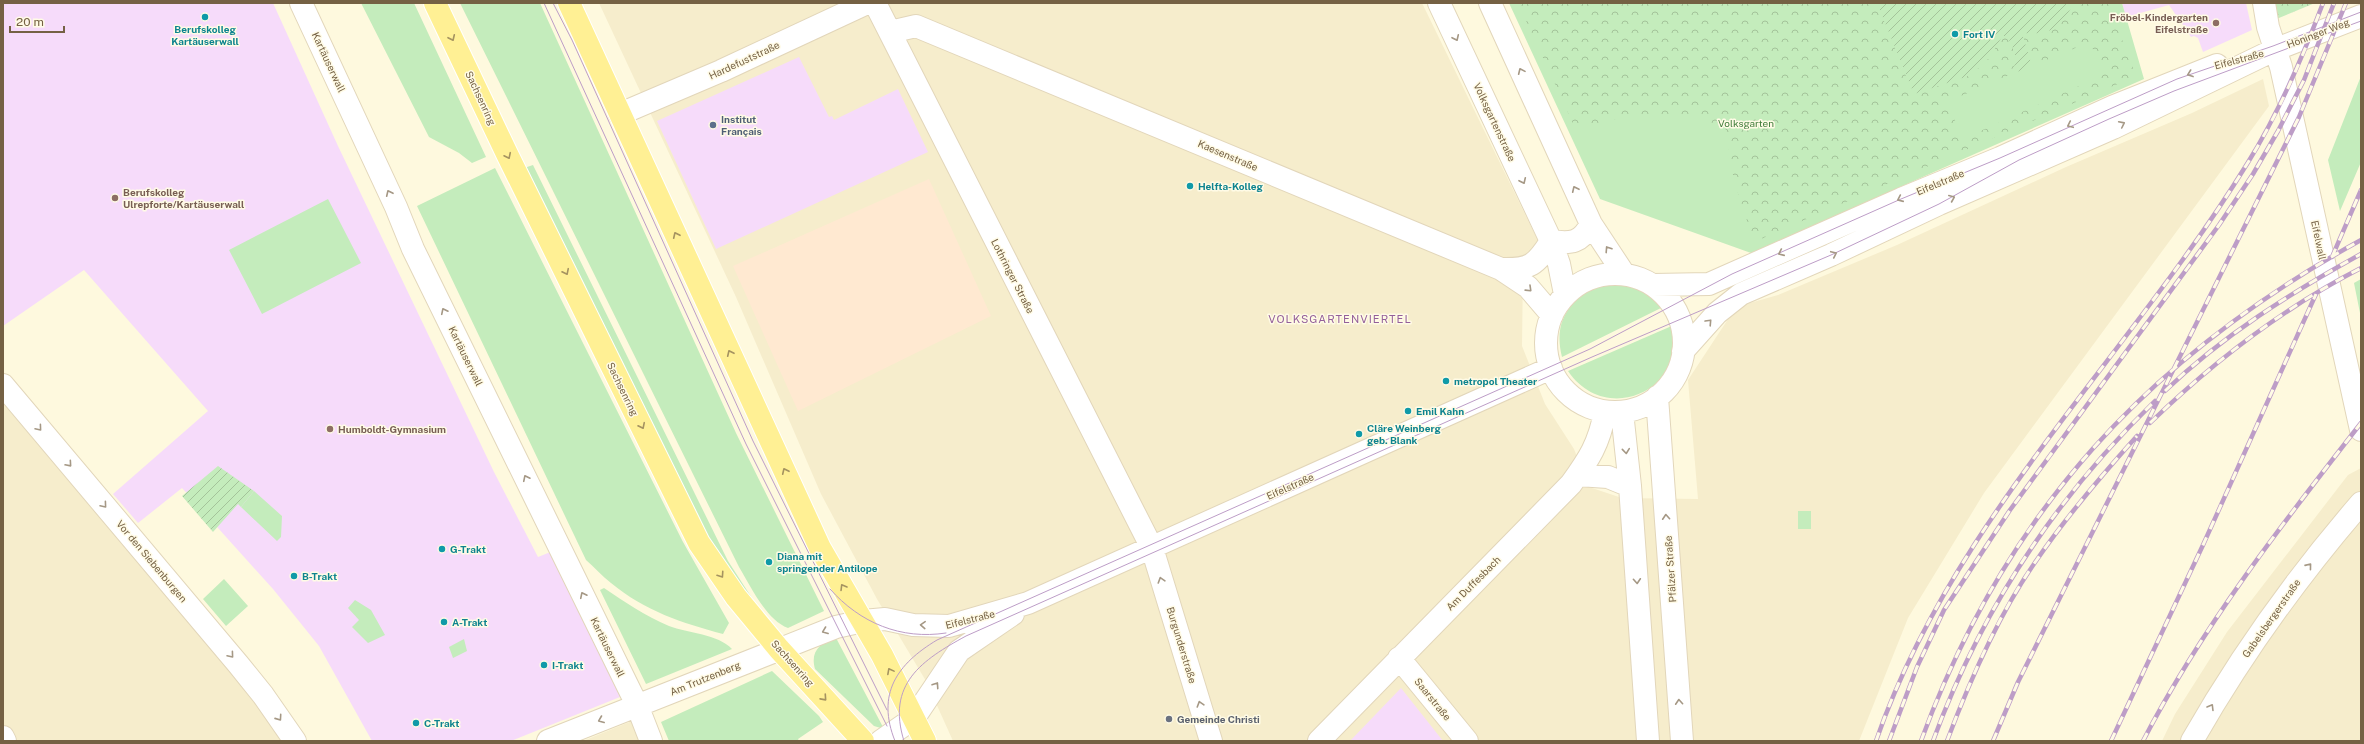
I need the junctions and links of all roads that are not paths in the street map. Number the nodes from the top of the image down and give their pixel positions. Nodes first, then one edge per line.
1 (301, 3) edge
2 (436, 3) edge
3 (569, 3) edge
4 (867, 3) edge
5 (875, 3) edge
6 (1439, 3) edge
7 (1490, 3) edge
8 (2264, 3) edge
9 (2361, 16) edge
10 (890, 32) junction
11 (2274, 50) junction
12 (620, 114) junction
13 (1591, 224) junction
14 (1551, 241) junction
15 (1501, 269) junction
16 (1624, 274) junction
17 (1653, 285) junction
18 (1565, 294) junction
19 (1552, 314) junction
20 (1683, 351) junction
21 (1551, 368) junction
22 (3, 384) edge
23 (1657, 397) junction
24 (1613, 412) junction
25 (2361, 430) edge
26 (1578, 474) junction
27 (1630, 486) junction
28 (2361, 503) edge
29 (1152, 548) junction
30 (1028, 603) junction
31 (864, 623) junction
32 (779, 649) junction
33 (1399, 658) junction
34 (637, 705) junction
35 (914, 718) junction
36 (3, 737) edge
37 (5, 741) edge
38 (295, 741) edge
39 (548, 741) edge
40 (651, 741) edge
41 (863, 741) edge
42 (881, 741) edge
43 (926, 741) edge
44 (1211, 741) edge
45 (1319, 741) edge
46 (1467, 741) edge
47 (1648, 741) edge
48 (1682, 741) edge
49 (2192, 741) edge

34 -> 1 street, Kartäuserwall
2 -> 32 main road, Sachsenring
3 - 12 main road
4 - 12 street, Hardefuststraße
5 - 10 street, Lothringer Straße
6 -> 14 street, Volksgartenstraße
13 -> 7 street
8 - 11 street, Eifelwall
9 - 11 street, Höninger Weg
10 - 15 street, Kaesenstraße
10 - 29 street, Lothringer Straße
11 -> 17 street, Eifelstraße
20 -> 11 street, Eifelstraße
11 - 25 street, Eifelwall
31 -> 12 main road
13 - 14 street
16 -> 13 street
14 - 15 street
14 - 18 street, Volksgartenstraße
15 -> 19 street, Kaesenstraße
16 - 17 street
16 - 18 street
17 - 20 street
18 - 19 street
19 - 21 street
20 - 23 street
21 - 24 street
21 - 29 street, Eifelstraße
22 -> 38 street, Vor den Siebenburgen
23 - 24 street
48 -> 23 street, Pfälzer Straße
24 - 26 street, Am Duffesbach
24 -> 27 street
26 - 27 street
26 - 33 street, Am Duffesbach
27 -> 47 street
49 -> 28 street, Gabelsbergerstraße
29 - 30 street, Eifelstraße
44 -> 29 street, Burgunderstraße
30 -> 31 street, Eifelstraße
35 -> 30 street, Eifelstraße
31 -> 32 street, Am Trutzenberg
35 -> 31 main road
32 - 34 street, Am Trutzenberg
32 -> 41 main road, Sachsenring
33 - 45 street, Am Duffesbach
33 - 46 street, Saarstraße
34 -> 39 street, Am Trutzenberg
34 - 40 street, Kartäuserwall
35 - 42 street
35 - 43 main road
36 - 37 street

